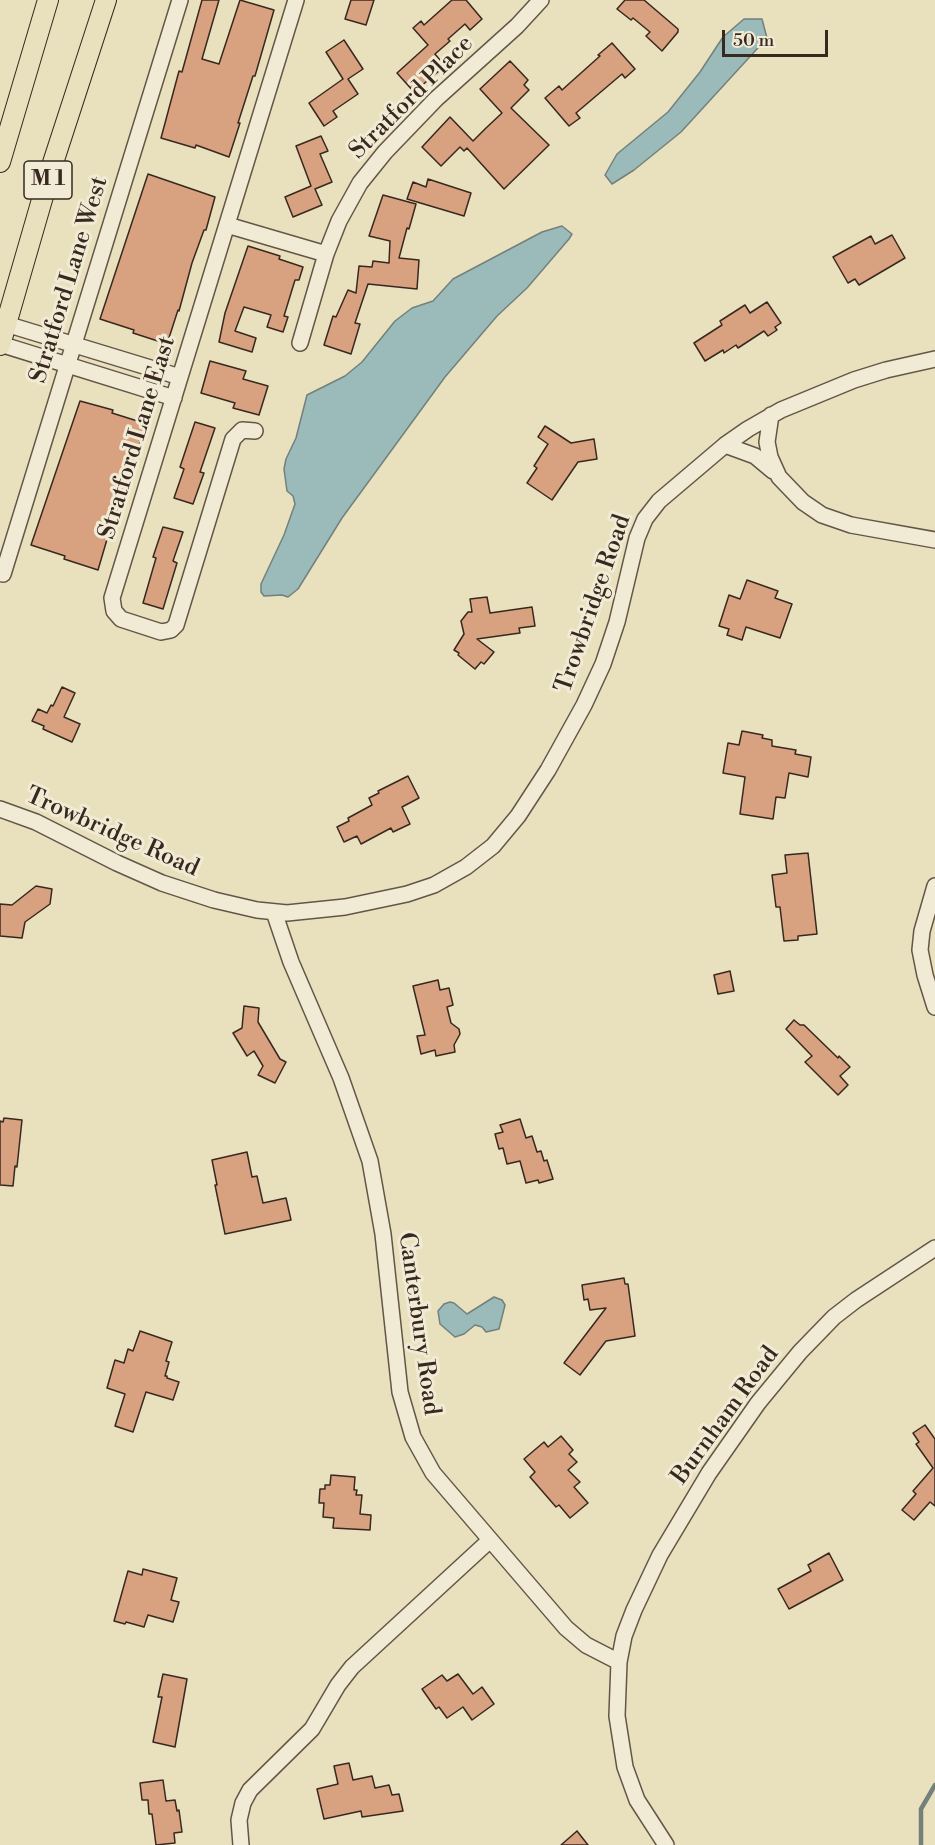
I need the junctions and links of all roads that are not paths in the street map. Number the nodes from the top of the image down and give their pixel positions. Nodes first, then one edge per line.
1 (48, 0) edge
2 (106, 0) edge
3 (180, 0) edge
4 (541, 0) edge
5 (293, 1) edge
6 (0, 162) edge
7 (227, 225) junction
8 (326, 254) junction
9 (6, 324) junction
10 (300, 343) dead end
11 (0, 344) edge
12 (74, 345) junction
13 (935, 359) edge
14 (68, 365) junction
15 (180, 377) junction
16 (174, 398) junction
17 (771, 415) junction
18 (255, 431) dead end
19 (726, 446) junction
20 (779, 477) junction
21 (935, 540) edge
22 (3, 574) dead end
23 (0, 809) edge
24 (935, 886) edge
25 (274, 912) junction
26 (935, 1007) edge
27 (935, 1248) edge
28 (489, 1541) junction
29 (619, 1662) junction
30 (241, 1845) edge
31 (666, 1845) edge

1 - 6 main road, M 1
2 - 9 main road, M 1
3 - 12 street, Stratford Lane West
4 - 8 street, Stratford Place
5 - 7 street, Stratford Lane East
7 - 8 street
7 - 15 street, Stratford Lane East
8 - 10 street, Stratford Place
9 - 11 main road, M 1
9 - 12 street
11 - 14 street
12 - 14 street, Stratford Lane West
12 - 15 street
13 - 17 street, Trowbridge Road
14 - 16 street
14 - 22 street, Stratford Lane West
15 - 16 street, Stratford Lane East
16 - 18 street, Stratford Lane East
17 - 19 street, Trowbridge Road
17 - 20 street
19 - 20 street
19 - 25 street, Trowbridge Road
20 - 21 street
23 - 25 street, Trowbridge Road
24 - 26 street
25 - 28 street, Canterbury Road
27 - 29 street, Burnham Road
28 - 29 street, Canterbury Road
28 - 30 street
29 - 31 street

